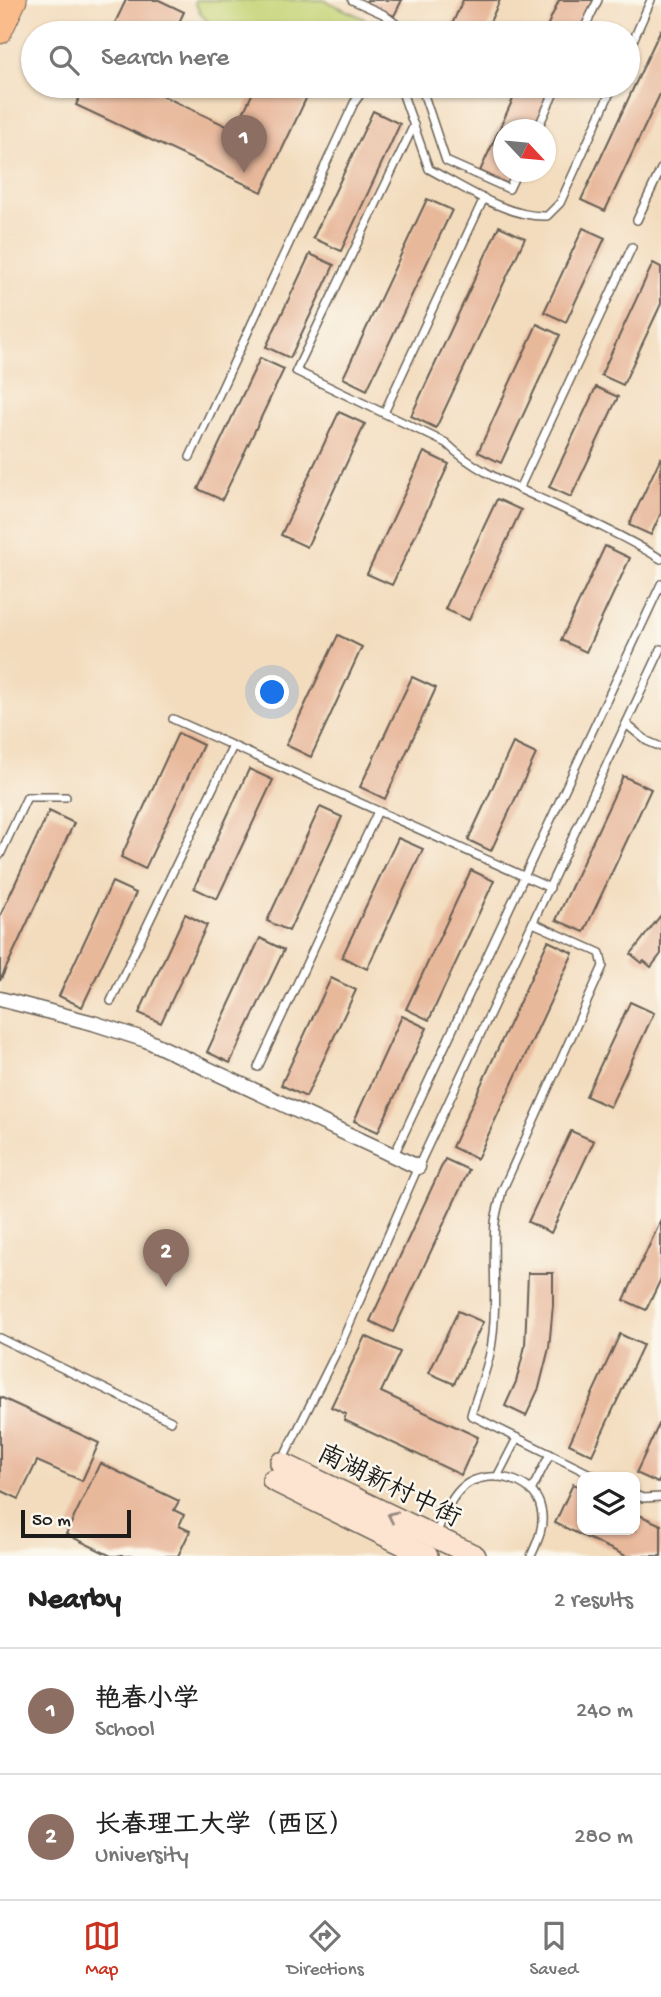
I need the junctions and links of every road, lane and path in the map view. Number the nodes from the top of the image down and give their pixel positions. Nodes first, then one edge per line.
1 (15, 0) edge
2 (352, 0) edge
3 (598, 0) edge
4 (651, 0) edge
5 (392, 21) edge
6 (588, 21) edge
7 (640, 25) edge
8 (0, 32) edge
9 (358, 98) edge
10 (404, 98) edge
11 (425, 98) edge
12 (552, 98) edge
13 (608, 98) edge
14 (542, 119) edge
15 (414, 125) junction
16 (661, 169) edge
17 (493, 182) edge
18 (493, 182) edge
19 (512, 182) edge
20 (484, 198) junction
21 (637, 220) dead end
22 (632, 247) dead end
23 (384, 413) junction
24 (190, 457) dead end
25 (519, 489) junction
26 (661, 559) edge
27 (661, 584) edge
28 (660, 654) edge
29 (173, 719) dead end
30 (626, 724) junction
31 (233, 746) junction
32 (661, 747) edge
33 (66, 797) dead end
34 (378, 811) junction
35 (0, 855) edge
36 (524, 877) junction
37 (550, 888) junction
38 (533, 923) junction
39 (0, 999) edge
40 (111, 1001) dead end
41 (258, 1067) dead end
42 (394, 1156) junction
43 (418, 1167) junction
44 (0, 1339) edge
45 (171, 1421) dead end
46 (517, 1438) junction
47 (550, 1454) junction
48 (277, 1472) joint
49 (586, 1472) edge
50 (497, 1477) junction
51 (531, 1490) junction
52 (640, 1497) edge
53 (661, 1497) edge
54 (430, 1549) edge
55 (475, 1556) edge
56 (531, 1556) edge

1 - 8 main road
2 - 5 lane
3 - 6 lane
4 - 7 lane
9 - 24 lane
10 - 15 lane
11 - 18 lane
12 - 14 lane
13 - 20 lane
15 - 20 lane
15 - 23 lane
16 - 21 lane
17 - 19 lane
20 - 23 lane
22 - 25 lane
23 - 25 lane
25 - 26 lane
27 - 36 lane
28 - 30 lane
29 - 31 lane
30 - 32 lane
30 - 37 lane
31 - 34 lane
31 - 40 lane
33 - 35 lane
34 - 36 lane
34 - 41 lane
36 - 37 lane
36 - 42 lane
37 - 38 lane
38 - 43 lane
38 - 46 lane
39 - 42 street
42 - 43 street
43 - 48 lane
44 - 45 lane
46 - 47 lane
46 - 50 lane
47 - 49 lane
47 - 51 lane
48 - 54 street, 南湖新村中街
50 - 51 lane
50 - 54 lane
51 - 56 lane
52 - 53 lane
54 - 55 street, 南湖新村中街

